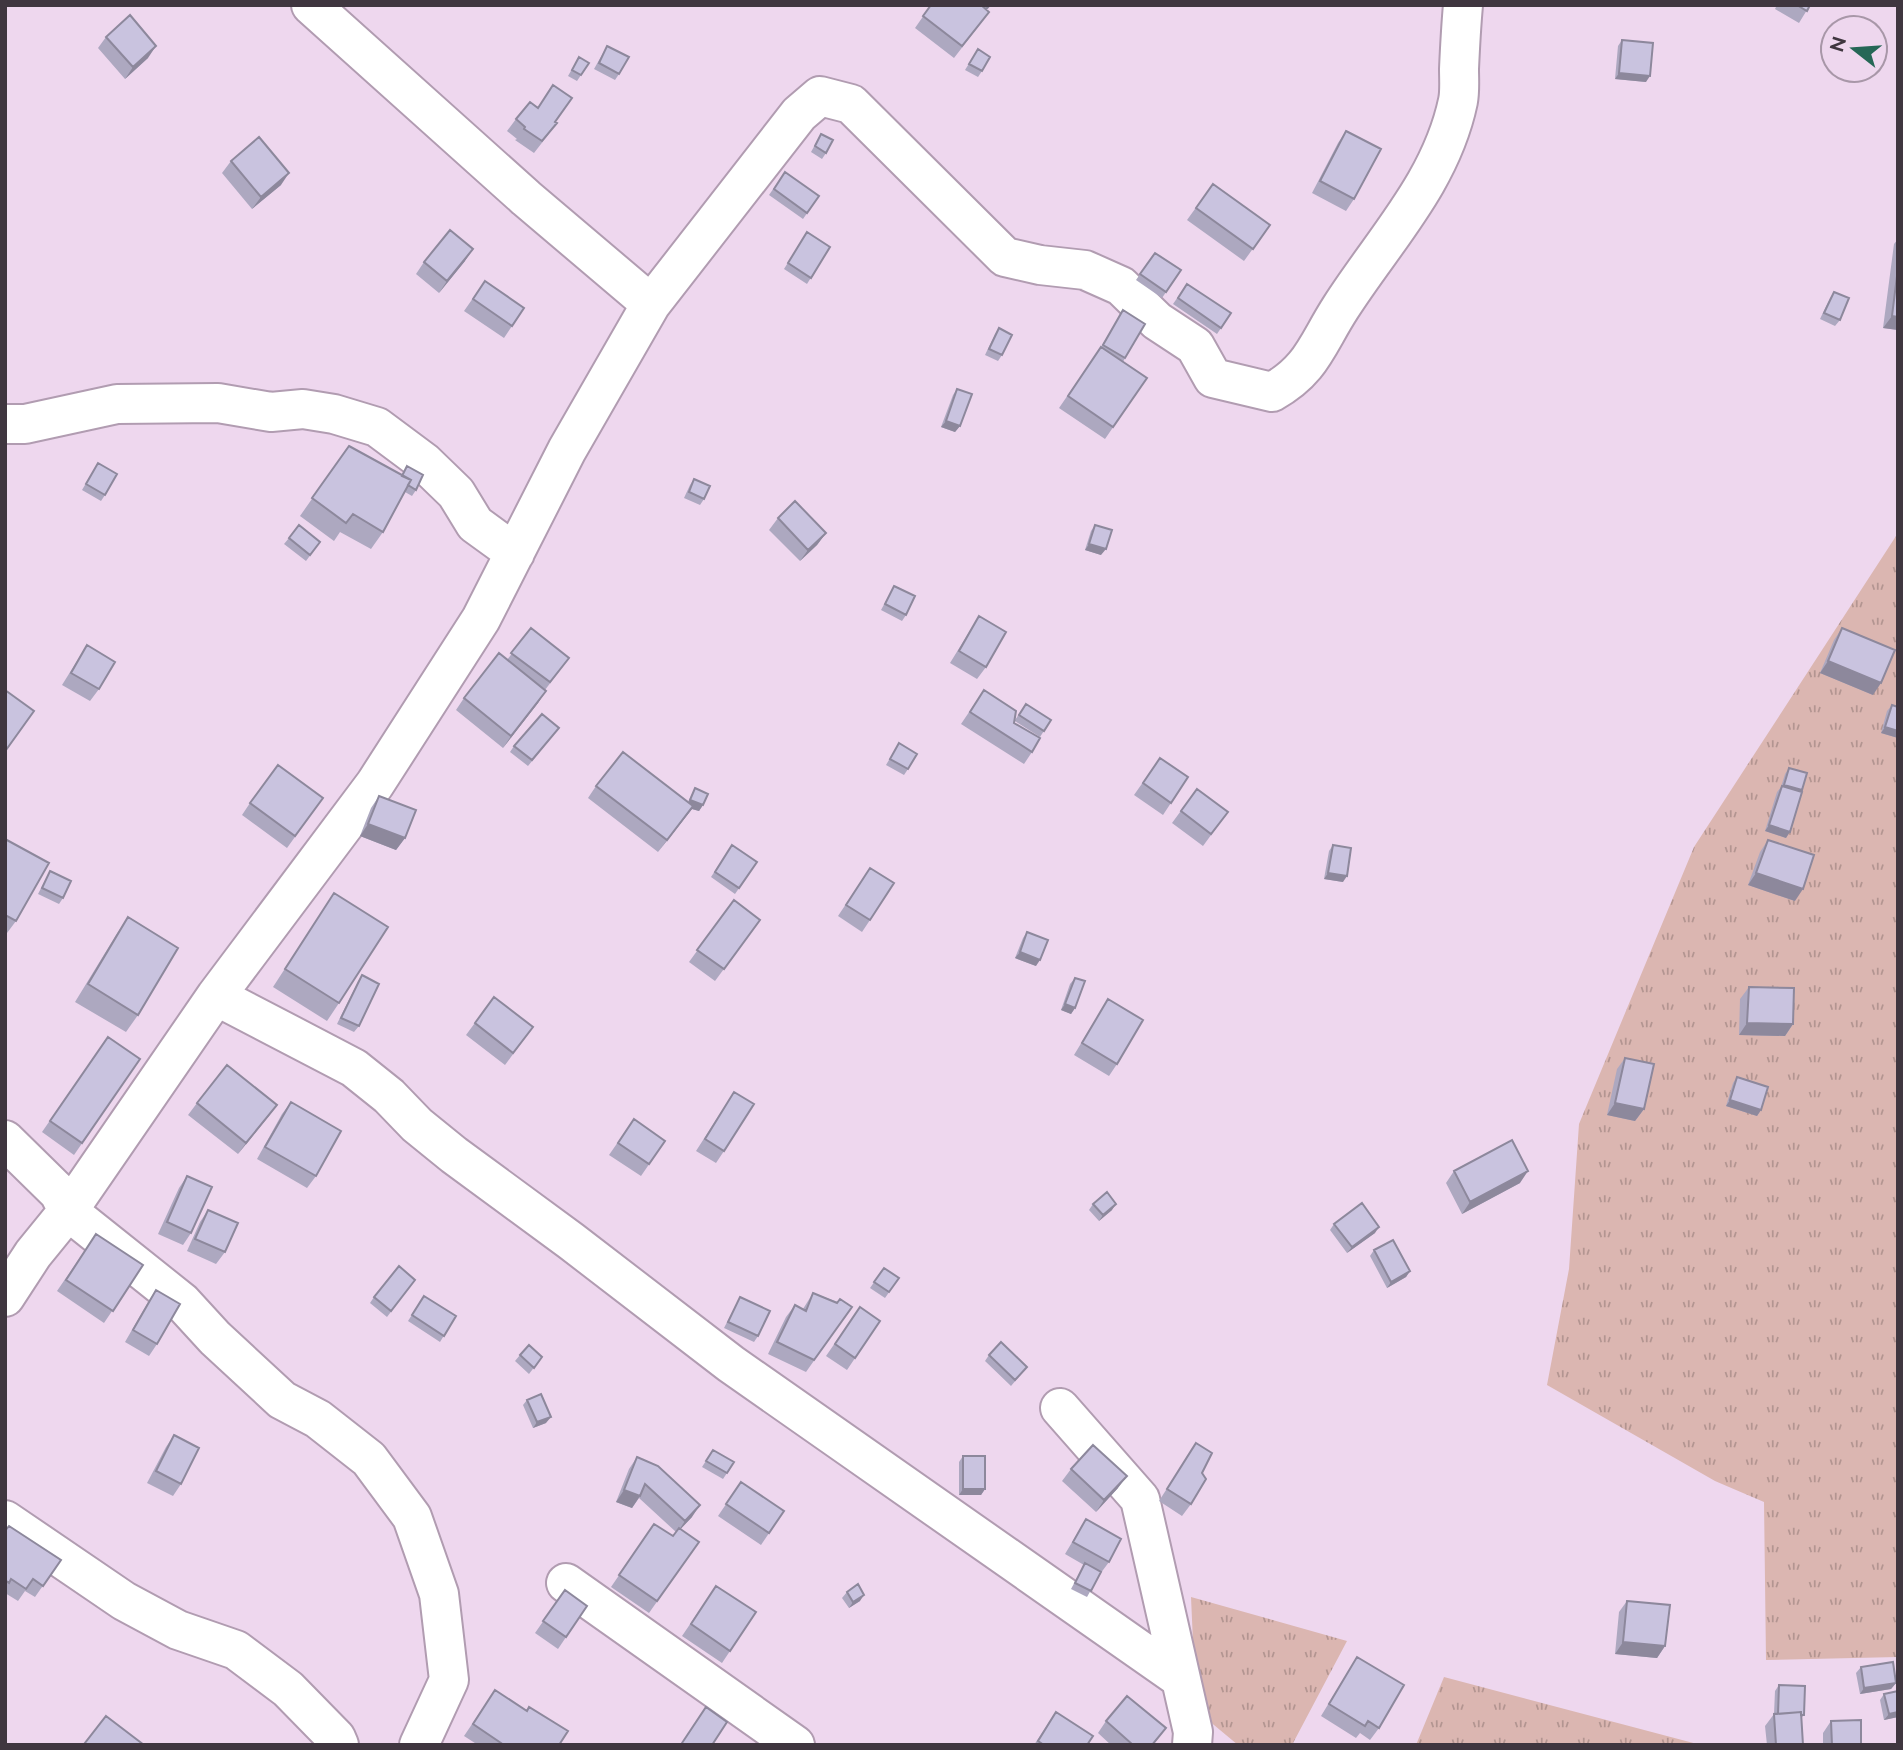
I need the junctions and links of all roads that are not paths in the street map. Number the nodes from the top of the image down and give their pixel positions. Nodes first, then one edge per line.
1 (310, 5) edge
2 (1463, 5) edge
3 (651, 304) junction
4 (5, 424) edge
5 (515, 554) junction
6 (216, 996) junction
7 (5, 1140) edge
8 (68, 1211) junction
9 (5, 1297) edge
10 (1060, 1408) dead end
11 (5, 1520) edge
12 (566, 1583) dead end
13 (1181, 1679) junction
14 (340, 1745) edge
15 (419, 1745) edge
16 (795, 1745) edge
17 (1192, 1745) edge

1 - 3 street
2 - 3 street
3 - 5 street
4 - 5 street
5 - 6 street
6 - 8 street
6 - 13 street
7 - 8 street
8 - 9 street
8 - 15 street
10 - 13 street
11 - 14 street
12 - 16 street
13 - 17 street

